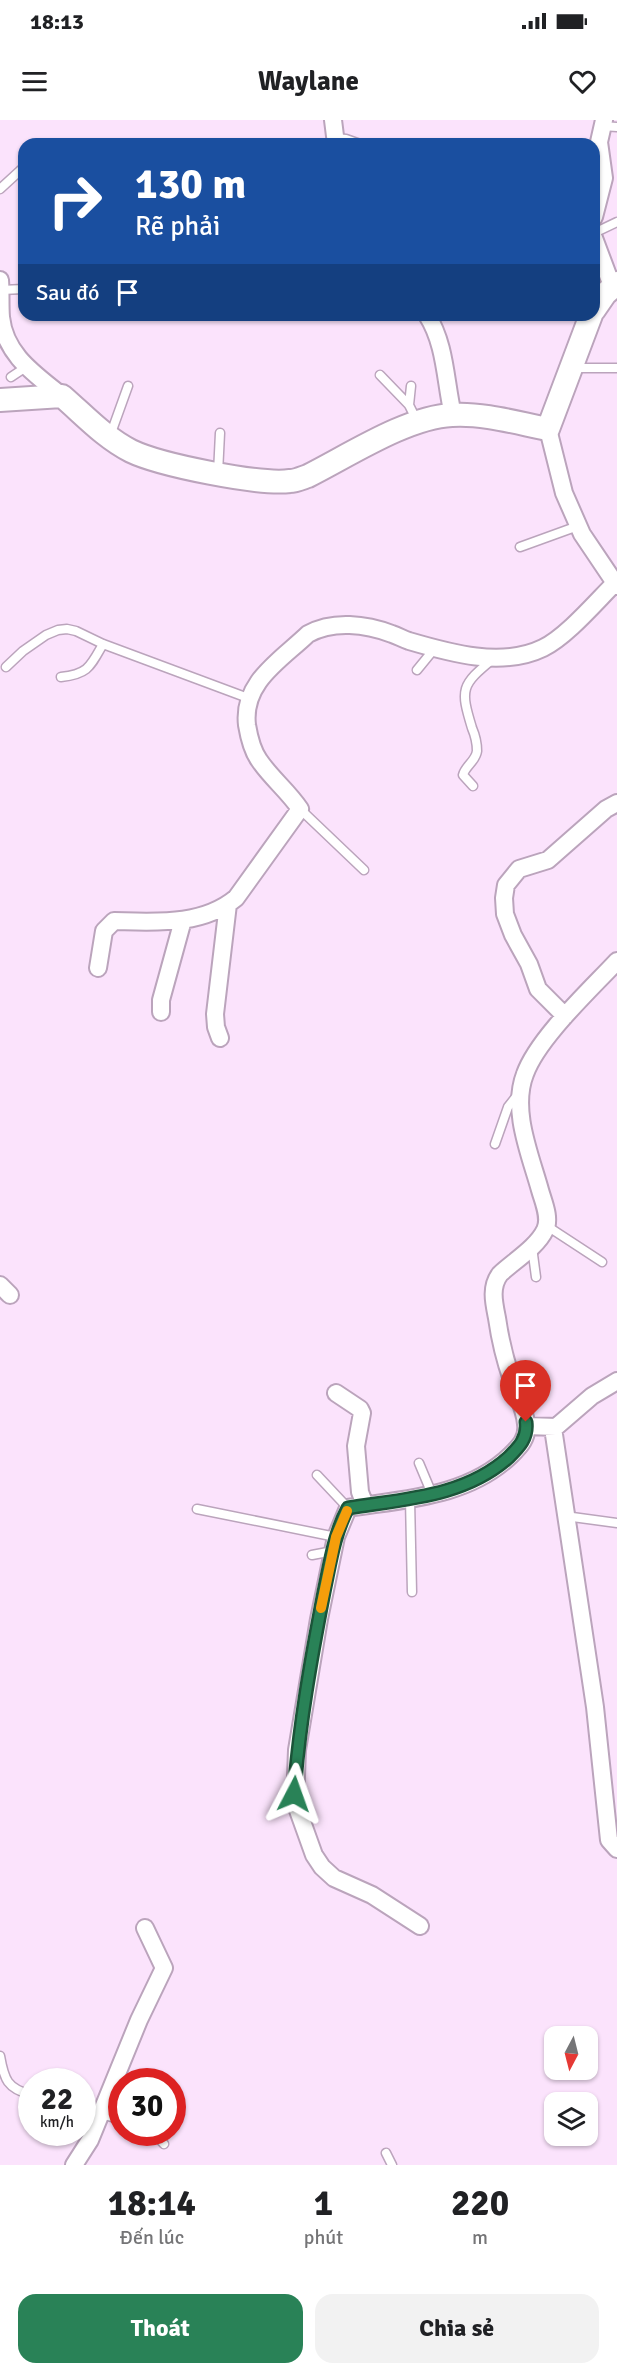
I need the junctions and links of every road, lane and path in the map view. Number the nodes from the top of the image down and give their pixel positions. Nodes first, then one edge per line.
1 (333, 120) edge
2 (608, 124) edge
3 (336, 138) edge
4 (600, 142) edge
5 (600, 142) edge
6 (18, 172) edge
7 (0, 189) edge
8 (600, 194) edge
9 (617, 222) edge
10 (600, 232) edge
11 (600, 249) edge
12 (0, 280) edge
13 (615, 284) edge
14 (18, 289) edge
15 (1, 290) edge
16 (600, 303) edge
17 (430, 321) edge
18 (589, 321) edge
19 (26, 367) junction
20 (571, 368) junction
21 (617, 368) edge
22 (380, 375) dead end
23 (11, 377) dead end
24 (128, 386) dead end
25 (411, 386) dead end
26 (62, 396) junction
27 (0, 400) edge
28 (413, 414) junction
29 (453, 415) junction
30 (548, 429) junction
31 (220, 433) dead end
32 (110, 437) junction
33 (218, 473) junction
34 (578, 526) junction
35 (520, 547) dead end
36 (616, 585) edge
37 (103, 644) junction
38 (435, 648) junction
39 (494, 658) junction
40 (6, 667) dead end
41 (417, 670) dead end
42 (61, 677) dead end
43 (248, 698) junction
44 (473, 786) dead end
45 (617, 803) edge
46 (300, 809) junction
47 (364, 870) dead end
48 (228, 904) junction
49 (183, 920) junction
50 (617, 961) edge
51 (98, 968) dead end
52 (161, 1012) dead end
53 (564, 1016) junction
54 (220, 1038) dead end
55 (521, 1091) junction
56 (495, 1144) dead end
57 (547, 1226) junction
58 (532, 1246) junction
59 (602, 1262) dead end
60 (536, 1277) dead end
61 (617, 1381) edge
62 (336, 1393) dead end
63 (527, 1426) junction
64 (553, 1428) junction
65 (419, 1463) dead end
66 (317, 1475) dead end
67 (432, 1494) junction
68 (410, 1499) junction
69 (357, 1507) junction
70 (198, 1509) dead end
71 (565, 1516) junction
72 (617, 1523) edge
73 (334, 1544) junction
74 (312, 1555) dead end
75 (412, 1592) dead end
76 (617, 1850) edge
77 (420, 1926) dead end
78 (145, 1928) dead end
79 (0, 2056) edge
80 (18, 2091) edge
81 (101, 2114) junction
82 (108, 2116) edge
83 (386, 2153) dead end
84 (74, 2165) edge
85 (392, 2165) edge

1 - 3 street
2 - 5 street
4 - 8 street
6 - 7 lane
9 - 10 lane
11 - 13 street
12 - 15 street
13 - 16 street
14 - 15 lane
15 - 19 street
17 - 29 street
18 - 20 street
19 - 23 lane
19 - 26 street
20 - 21 lane
20 - 30 street
22 - 28 lane
24 - 32 lane
25 - 28 lane
26 - 27 street
26 - 32 street
28 - 29 street
28 - 33 street
29 - 30 street
30 - 34 street
31 - 33 lane
32 - 33 street
34 - 35 lane
34 - 36 street
36 - 39 street
37 - 40 lane
37 - 42 lane
37 - 43 lane
38 - 39 street
38 - 41 lane
38 - 43 street
39 - 44 lane
43 - 46 street
45 - 53 street
46 - 47 lane
46 - 48 street
48 - 49 street
48 - 54 street
49 - 51 street
49 - 52 street
50 - 53 street
53 - 55 street
55 - 56 lane
55 - 57 street
57 - 58 street
57 - 59 lane
58 - 60 lane
58 - 63 street
61 - 64 street
62 - 69 street
63 - 64 street
63 - 67 street
64 - 71 street
65 - 67 lane
66 - 69 lane
67 - 68 street
68 - 69 street
68 - 75 lane
69 - 73 street
70 - 73 lane
71 - 72 lane
71 - 76 street
73 - 74 lane
73 - 77 street
78 - 81 street
79 - 80 lane
81 - 82 lane
81 - 84 street
83 - 85 lane

